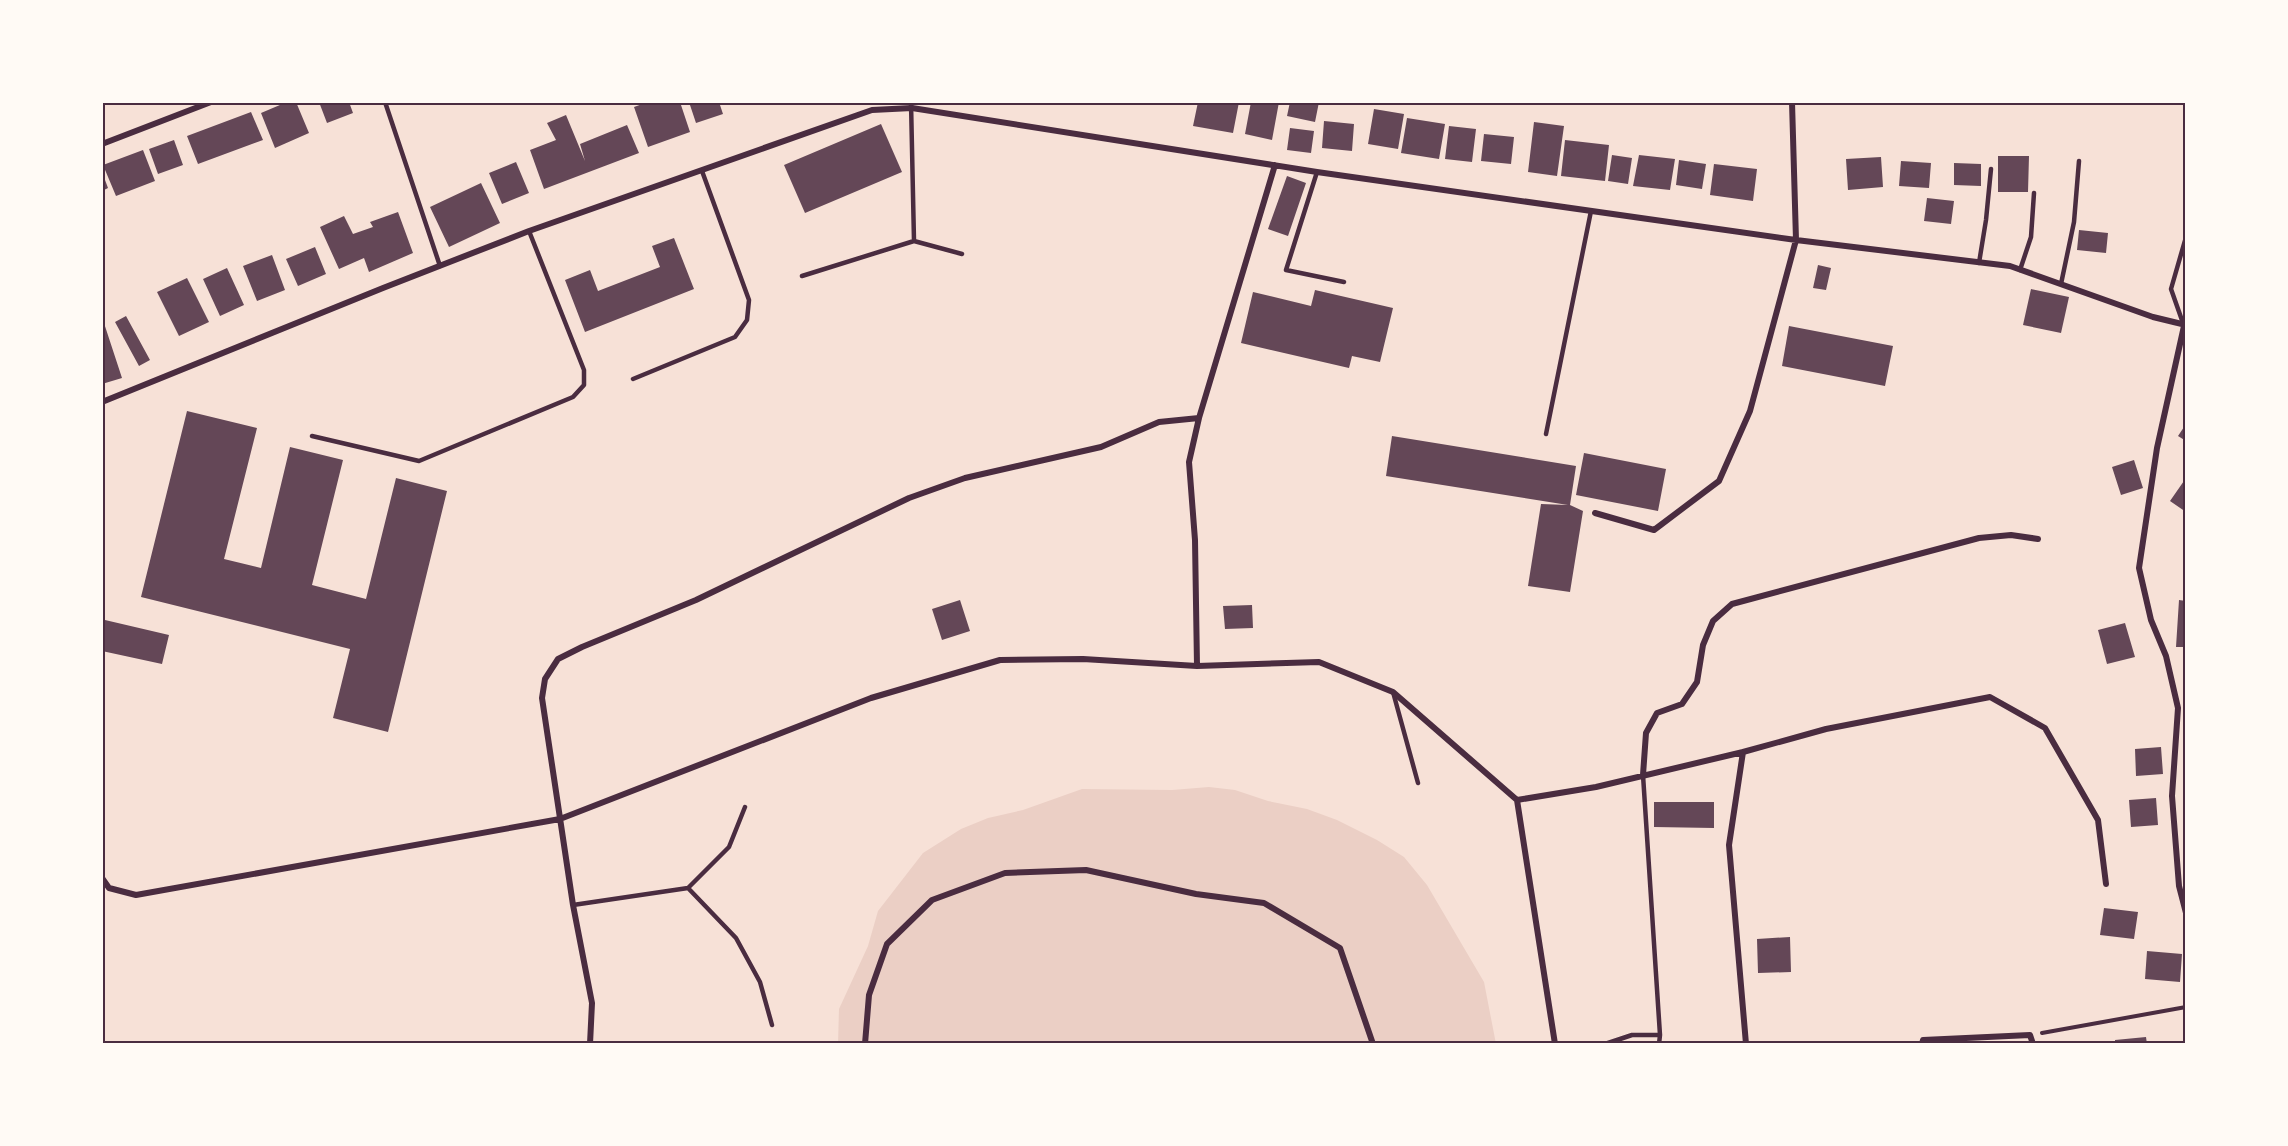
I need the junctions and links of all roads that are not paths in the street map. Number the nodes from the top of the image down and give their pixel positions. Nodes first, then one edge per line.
1 (211, 102) edge
2 (385, 102) edge
3 (1792, 102) edge
4 (911, 105) edge
5 (102, 144) edge
6 (2079, 161) dead end
7 (1275, 165) junction
8 (1991, 169) dead end
9 (702, 171) junction
10 (1317, 172) junction
11 (2034, 194) dead end
12 (1591, 211) junction
13 (529, 231) junction
14 (2186, 237) edge
15 (1796, 240) junction
16 (914, 241) junction
17 (962, 254) dead end
18 (1979, 263) junction
19 (440, 266) junction
20 (2020, 270) junction
21 (802, 276) dead end
22 (1344, 282) dead end
23 (2061, 285) junction
24 (2185, 325) edge
25 (633, 380) dead end
26 (102, 402) edge
27 (1199, 418) junction
28 (1546, 434) dead end
29 (312, 436) dead end
30 (1595, 513) dead end
31 (2038, 539) dead end
32 (1197, 666) junction
33 (1393, 692) junction
34 (1743, 752) junction
35 (1643, 776) junction
36 (1418, 783) dead end
37 (1517, 800) junction
38 (745, 807) dead end
39 (560, 819) junction
40 (102, 878) edge
41 (2106, 884) dead end
42 (109, 888) junction
43 (688, 888) junction
44 (102, 894) edge
45 (573, 905) junction
46 (2186, 913) edge
47 (772, 1024) dead end
48 (1660, 1035) junction
49 (590, 1044) edge
50 (865, 1044) edge
51 (1373, 1044) edge
52 (1556, 1044) edge
53 (1605, 1044) edge
54 (1659, 1044) edge
55 (1746, 1044) edge
56 (1922, 1044) edge
57 (2033, 1044) edge

1 - 5 street
2 - 19 lane
3 - 15 street
4 - 7 street
4 - 9 street
4 - 16 lane
6 - 23 lane
7 - 10 street
7 - 27 street
8 - 18 lane
9 - 13 street
9 - 25 lane
10 - 12 street
10 - 22 lane
11 - 20 lane
12 - 15 street
12 - 28 lane
13 - 19 street
13 - 29 lane
14 - 24 lane
15 - 18 street
15 - 30 street
16 - 17 lane
16 - 21 lane
18 - 20 street
19 - 26 street
20 - 23 street
23 - 24 street
24 - 46 street
27 - 32 street
27 - 39 street
31 - 35 street
32 - 33 street
32 - 39 street
33 - 36 lane
33 - 37 street
34 - 35 street
34 - 41 street
34 - 55 street
35 - 37 street
35 - 48 lane
37 - 52 street
38 - 43 lane
39 - 42 street
39 - 45 street
40 - 42 street
42 - 44 street
43 - 45 lane
43 - 47 lane
45 - 49 street
48 - 53 lane
48 - 54 lane
50 - 51 street
56 - 57 street

